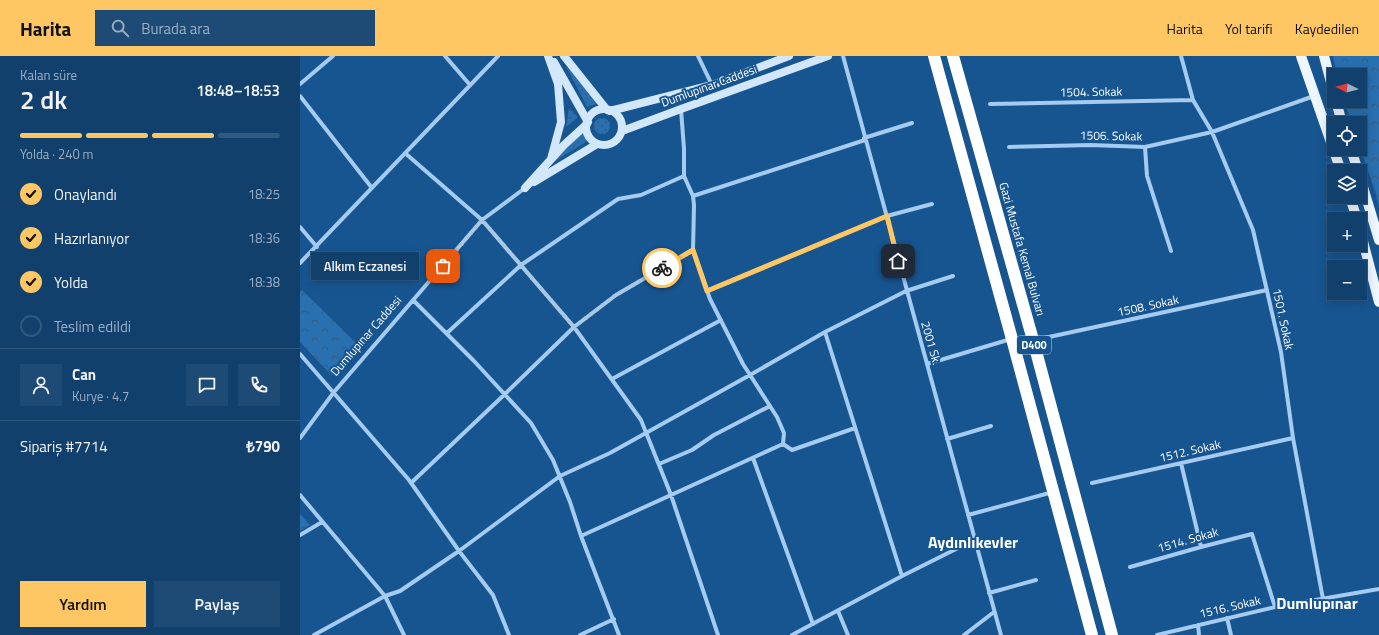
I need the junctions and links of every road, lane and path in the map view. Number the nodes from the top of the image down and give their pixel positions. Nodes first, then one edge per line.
1 (333, 56) edge
2 (446, 56) edge
3 (498, 56) edge
4 (549, 56) edge
5 (564, 56) edge
6 (698, 56) edge
7 (789, 56) edge
8 (828, 56) edge
9 (843, 56) edge
10 (934, 56) edge
11 (1181, 56) edge
12 (1301, 56) edge
13 (1324, 56) edge
14 (954, 57) edge
15 (1327, 68) edge
16 (300, 84) edge
17 (470, 85) junction
18 (712, 85) junction
19 (300, 96) edge
20 (1314, 96) junction
21 (1193, 100) junction
22 (990, 104) dead end
23 (681, 109) junction
24 (609, 110) junction
25 (587, 123) junction
26 (912, 123) dead end
27 (622, 131) junction
28 (1212, 132) junction
29 (864, 139) junction
30 (597, 144) junction
31 (1009, 147) dead end
32 (1145, 147) junction
33 (405, 153) junction
34 (551, 159) junction
35 (1338, 164) edge
36 (684, 176) junction
37 (372, 188) junction
38 (525, 188) junction
39 (693, 196) junction
40 (1367, 200) edge
41 (932, 204) dead end
42 (887, 216) junction
43 (482, 220) junction
44 (300, 227) edge
45 (1379, 240) edge
46 (317, 246) junction
47 (693, 250) junction
48 (1171, 252) dead end
49 (1366, 252) edge
50 (300, 263) edge
51 (521, 265) junction
52 (953, 276) dead end
53 (1267, 290) junction
54 (707, 291) junction
55 (906, 291) junction
56 (413, 300) junction
57 (1379, 302) edge
58 (721, 320) junction
59 (574, 327) junction
60 (825, 332) junction
61 (446, 333) junction
62 (1012, 339) junction
63 (1033, 340) junction
64 (300, 354) edge
65 (927, 364) junction
66 (750, 375) junction
67 (612, 379) junction
68 (334, 392) junction
69 (505, 394) junction
70 (770, 406) junction
71 (991, 426) dead end
72 (855, 428) junction
73 (646, 432) junction
74 (300, 438) edge
75 (1293, 438) junction
76 (947, 439) junction
77 (783, 444) junction
78 (753, 458) junction
79 (1181, 463) junction
80 (659, 464) junction
81 (560, 476) junction
82 (411, 483) junction
83 (1092, 484) dead end
84 (1053, 492) junction
85 (300, 495) edge
86 (671, 495) junction
87 (968, 514) junction
88 (322, 522) junction
89 (300, 535) edge
90 (581, 536) junction
91 (974, 540) junction
92 (1201, 547) junction
93 (459, 550) junction
94 (1130, 567) dead end
95 (902, 576) junction
96 (1036, 580) dead end
97 (1379, 589) edge
98 (989, 593) junction
99 (385, 596) junction
100 (1323, 599) junction
101 (1275, 607) junction
102 (838, 611) junction
103 (994, 612) junction
104 (1227, 618) junction
105 (614, 619) junction
106 (813, 624) junction
107 (1198, 625) junction
108 (317, 634) edge
109 (404, 635) edge
110 (509, 635) edge
111 (580, 635) edge
112 (619, 635) edge
113 (718, 635) edge
114 (792, 635) edge
115 (848, 635) edge
116 (964, 635) edge
117 (1001, 635) edge
118 (1092, 635) edge
119 (1112, 635) edge
120 (1157, 635) edge
121 (1199, 635) edge
122 (1231, 635) edge

1 - 16 street
2 - 17 street
3 - 17 street
4 - 25 street
4 - 34 street
5 - 24 street
6 - 18 street
7 - 18 street, Dumlupınar Caddesi
8 - 23 street, Dumlupınar Caddesi
9 - 29 street, 2001 Sk.
10 - 62 highway, D400
11 - 21 street, 1501. Sokak
12 - 20 main road
13 - 15 main road
14 - 63 highway, Gazi Mustafa Kemal Bulvarı / D400
17 - 33 street
18 - 24 street, Dumlupınar Caddesi
19 - 37 street
20 - 28 street, 1506. Sokak
20 - 35 main road
21 - 22 street, 1504. Sokak
21 - 28 street, 1501. Sokak
23 - 27 street, Dumlupınar Caddesi
23 - 36 street
24 - 25 street
24 - 27 street
25 - 30 street
25 - 34 street, Dumlupınar Caddesi
26 - 29 street
27 - 30 street
28 - 32 street, 1506. Sokak
28 - 53 street, 1501. Sokak
29 - 39 street
29 - 42 street, 2001 Sk.
30 - 38 street, Dumlupınar Caddesi
31 - 32 street, 1506. Sokak
32 - 48 street
33 - 37 street
33 - 43 street
34 - 38 street, Dumlupınar Caddesi
36 - 39 street
36 - 51 street
37 - 46 street
38 - 43 street, Dumlupınar Caddesi
39 - 47 street
40 - 45 main road
41 - 42 street
42 - 54 street
42 - 55 street, 2001 Sk.
43 - 51 street
43 - 56 street, Dumlupınar Caddesi
44 - 46 street
46 - 50 street
47 - 54 street
47 - 59 street
49 - 57 main road
51 - 59 street
51 - 61 street
52 - 55 street
53 - 63 street, 1508. Sokak
53 - 75 street, 1501. Sokak
54 - 58 street
55 - 60 street
55 - 65 street, 2001 Sk.
56 - 61 street
56 - 68 street, Dumlupınar Caddesi
58 - 66 street
58 - 67 street
59 - 67 street
59 - 69 street
60 - 66 street
60 - 72 street
61 - 69 street
62 - 65 street
62 - 84 highway, D400
63 - 119 highway, Gazi Mustafa Kemal Bulvarı / D400
64 - 68 street
65 - 76 street, 2001 Sk.
66 - 70 street
66 - 73 street
67 - 73 street
68 - 74 street, Dumlupınar Caddesi
68 - 82 street
69 - 81 street
69 - 82 street
70 - 77 street
70 - 80 street
71 - 76 street
72 - 77 street
72 - 95 street
73 - 80 street
73 - 81 street
75 - 79 street, 1512. Sokak
75 - 100 street, 1501. Sokak
76 - 87 street, 2001 Sk.
77 - 78 street
78 - 86 street
78 - 106 street
79 - 83 street, 1512. Sokak
79 - 92 street
80 - 86 street
81 - 90 street
81 - 93 street
82 - 93 street
84 - 87 street
84 - 118 highway, D400
85 - 88 street
86 - 90 street
86 - 113 street
87 - 91 street, 2001 Sk.
88 - 89 street
88 - 99 street
90 - 105 street
91 - 95 street
91 - 98 street, 2001 Sk.
92 - 94 street, 1514. Sokak
92 - 101 street, 1514. Sokak
93 - 99 street
93 - 110 street
95 - 102 street
96 - 98 street
97 - 100 street, 1516. Sokak
98 - 103 street, 2001 Sk.
99 - 108 street
99 - 109 street
100 - 101 street, 1516. Sokak
101 - 104 street, 1516. Sokak
102 - 106 street
102 - 115 street
103 - 116 street
103 - 117 street, 2001 Sk.
104 - 107 street, 1516. Sokak
104 - 122 street
105 - 111 street
105 - 112 street
106 - 114 street
107 - 120 street, 1516. Sokak
107 - 121 street

